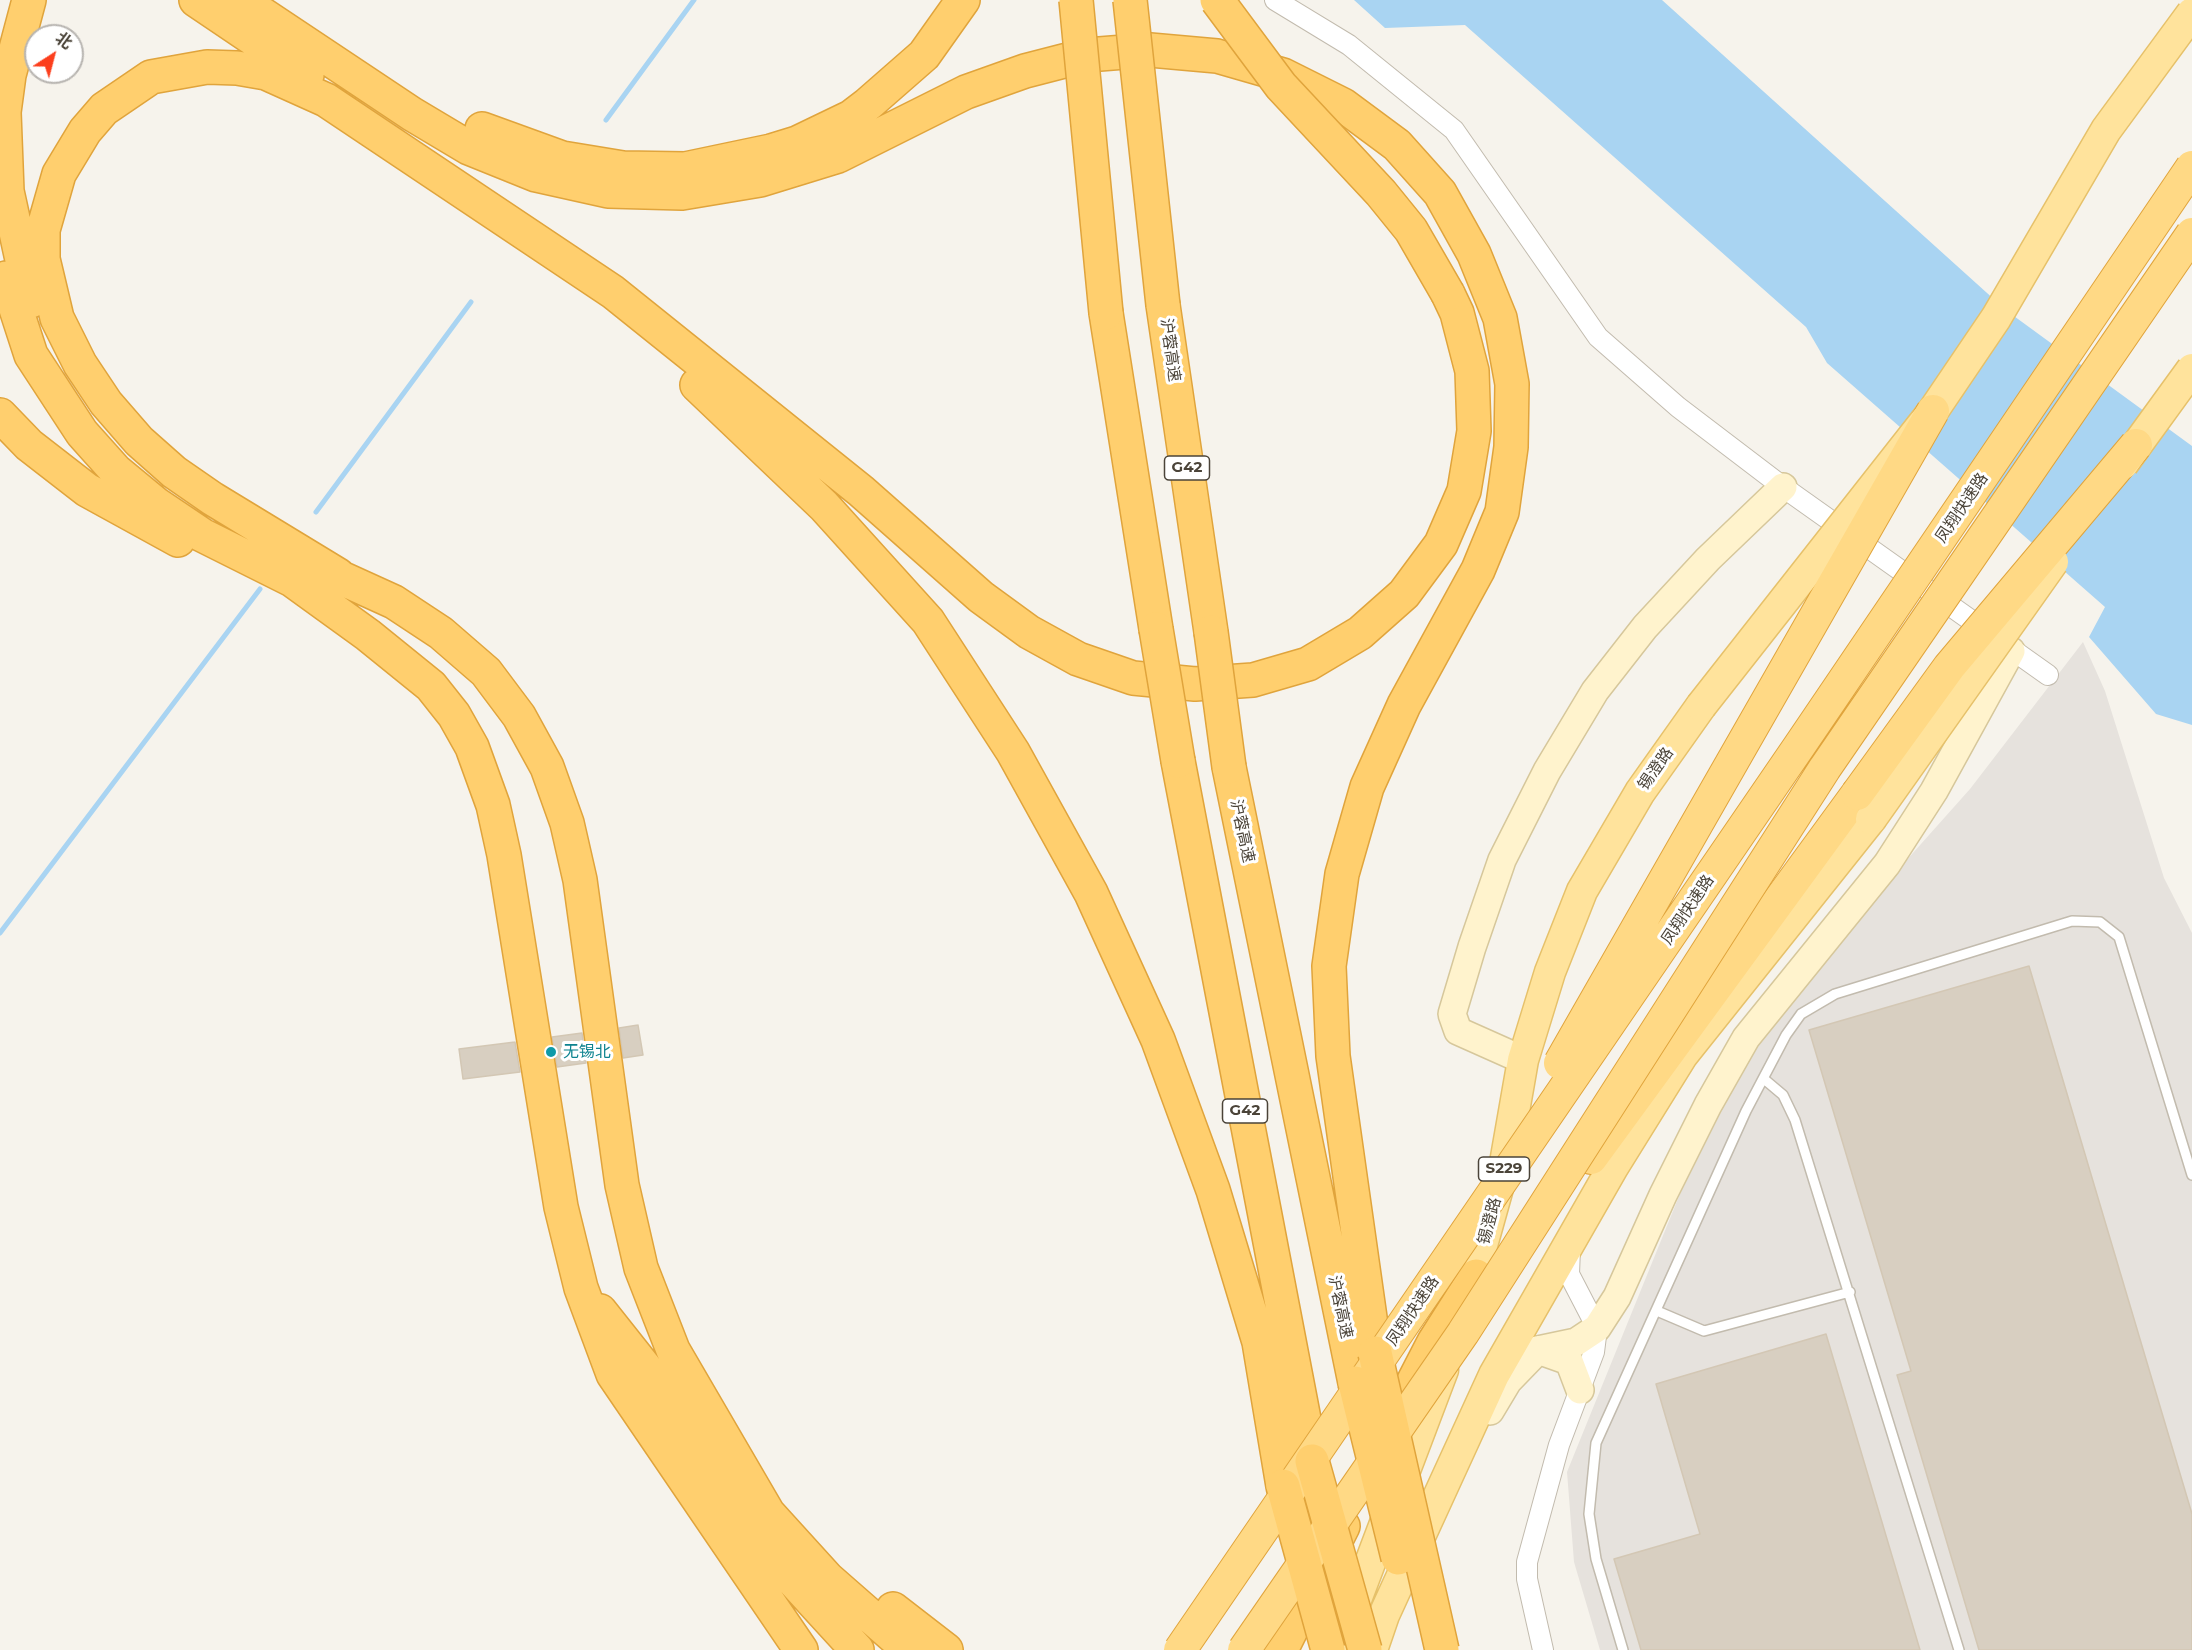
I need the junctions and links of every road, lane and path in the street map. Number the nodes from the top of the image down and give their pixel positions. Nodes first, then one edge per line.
1 (12, 0) edge
2 (29, 0) edge
3 (195, 0) edge
4 (241, 0) edge
5 (963, 0) edge
6 (1076, 0) edge
7 (1130, 0) edge
8 (1216, 0) edge
9 (1275, 0) edge
10 (2192, 14) edge
11 (296, 37) junction
12 (0, 38) edge
13 (2192, 167) edge
14 (482, 203) junction
15 (2192, 234) edge
16 (0, 250) edge
17 (2192, 369) edge
18 (1933, 411) junction
19 (0, 415) edge
20 (2136, 445) junction
21 (1783, 487) junction
22 (338, 575) junction
23 (368, 635) junction
24 (2011, 651) junction
25 (2048, 675) dead end
26 (1524, 1060) junction
27 (1764, 1079) junction
28 (2192, 1174) edge
29 (1571, 1241) junction
30 (1476, 1275) junction
31 (1430, 1287) junction
32 (581, 1288) junction
33 (1850, 1292) junction
34 (1657, 1311) junction
35 (1597, 1328) junction
36 (1463, 1333) junction
37 (1538, 1350) junction
38 (1580, 1390) junction
39 (1434, 1505) junction
40 (852, 1618) edge
41 (929, 1647) edge
42 (801, 1650) edge
43 (882, 1650) edge
44 (1180, 1650) edge
45 (1244, 1650) edge
46 (1281, 1650) edge
47 (1328, 1650) edge
48 (1337, 1650) edge
49 (1365, 1650) edge
50 (1372, 1650) edge
51 (1421, 1650) edge
52 (1442, 1650) edge
53 (1543, 1650) edge
54 (1623, 1650) edge
55 (1959, 1650) edge

1 - 12 highway
2 - 22 highway
3 - 14 highway
4 - 11 highway
5 - 11 highway
6 - 49 highway, G42, bridge
7 - 51 highway, 沪蓉高速 / G42, bridge
8 - 14 highway, bridge
9 - 21 street
10 - 18 main road, 锡澄路, bridge
11 - 52 highway, bridge
13 - 31 highway, 凤翔快速路, bridge
14 - 22 highway
14 - 47 highway, bridge
15 - 36 highway, 凤翔快速路, bridge
16 - 23 highway
17 - 20 main road, bridge
18 - 26 main road, 锡澄路 / S229, bridge
18 - 31 highway, bridge
19 - 23 highway
20 - 29 main road, bridge
20 - 36 highway, bridge
21 - 24 street
21 - 26 main road
22 - 40 highway
23 - 32 highway
24 - 25 street
24 - 35 main road
26 - 30 main road, 锡澄路 / S229
27 - 28 lane
27 - 33 lane
27 - 34 lane
29 - 35 street
29 - 39 main road
30 - 46 highway
30 - 48 main road, 锡澄路 / S229
31 - 44 highway, 凤翔快速路, bridge
32 - 40 highway
32 - 42 highway
33 - 34 lane
33 - 55 lane
34 - 54 lane
35 - 37 main road
35 - 38 street
36 - 45 highway, 凤翔快速路, bridge
37 - 38 main road
37 - 39 main road
38 - 53 street
39 - 50 main road
40 - 41 highway
40 - 43 highway

